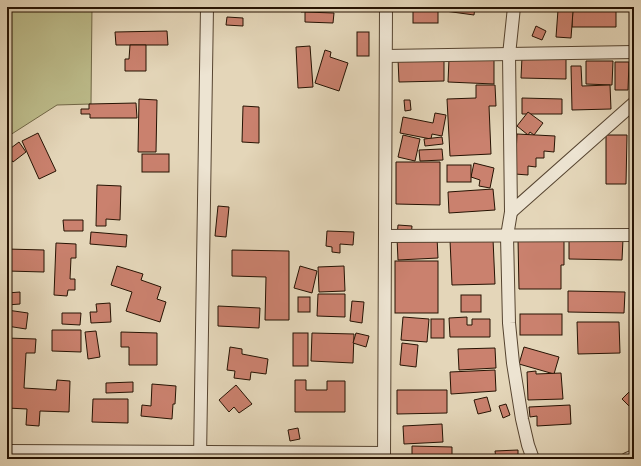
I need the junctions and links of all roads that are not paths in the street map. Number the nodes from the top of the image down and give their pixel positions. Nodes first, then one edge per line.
1 (207, 7) edge
2 (386, 7) edge
3 (514, 7) edge
4 (634, 52) edge
5 (509, 55) junction
6 (386, 56) junction
7 (634, 103) edge
8 (511, 212) junction
9 (634, 235) edge
10 (385, 236) junction
11 (508, 236) junction
12 (7, 451) edge
13 (201, 456) edge
14 (384, 456) edge
15 (634, 456) edge
16 (533, 459) edge
17 (627, 459) edge

1 - 13 street
2 - 6 street
3 - 5 street
4 - 5 street
5 - 6 street
5 - 8 street
6 - 10 street
7 - 8 street
8 - 11 street
9 - 11 street
10 - 11 street
10 - 14 street
11 - 16 street
12 - 13 street
13 - 14 street
15 - 17 street

